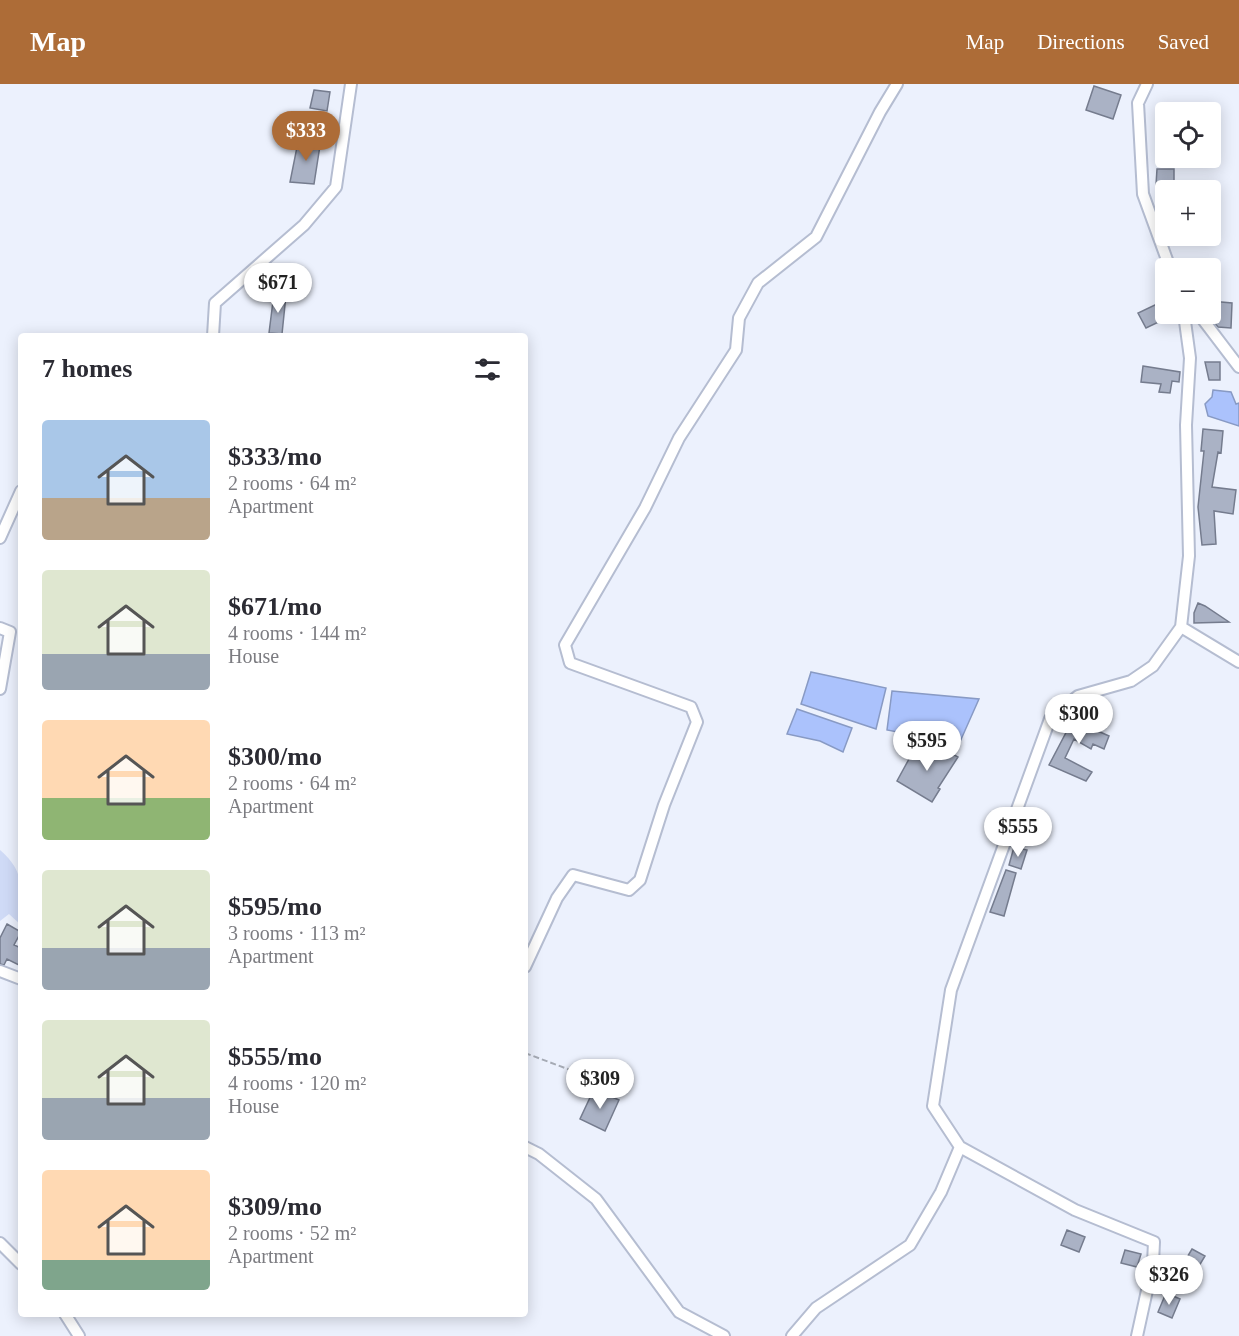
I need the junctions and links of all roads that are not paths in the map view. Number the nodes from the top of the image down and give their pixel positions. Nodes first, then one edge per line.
1 (351, 84) edge
2 (897, 84) edge
3 (1147, 84) edge
4 (1166, 258) edge
5 (1186, 324) edge
6 (1207, 324) edge
7 (213, 333) edge
8 (1239, 367) edge
9 (18, 498) edge
10 (0, 538) edge
11 (0, 627) edge
12 (1181, 627) junction
13 (1239, 662) edge
14 (0, 689) edge
15 (528, 961) edge
16 (0, 971) edge
17 (18, 978) edge
18 (960, 1147) junction
19 (528, 1148) edge
20 (0, 1243) edge
21 (18, 1261) edge
22 (67, 1317) edge
23 (79, 1336) edge
24 (724, 1336) edge
25 (792, 1336) edge
26 (1137, 1336) edge

1 - 7 street
2 - 15 street
3 - 4 street
5 - 12 street
6 - 8 street
9 - 10 street
11 - 14 street
12 - 13 street
12 - 18 street
16 - 17 street
18 - 25 street
18 - 26 street
19 - 24 street
20 - 21 street
22 - 23 street

